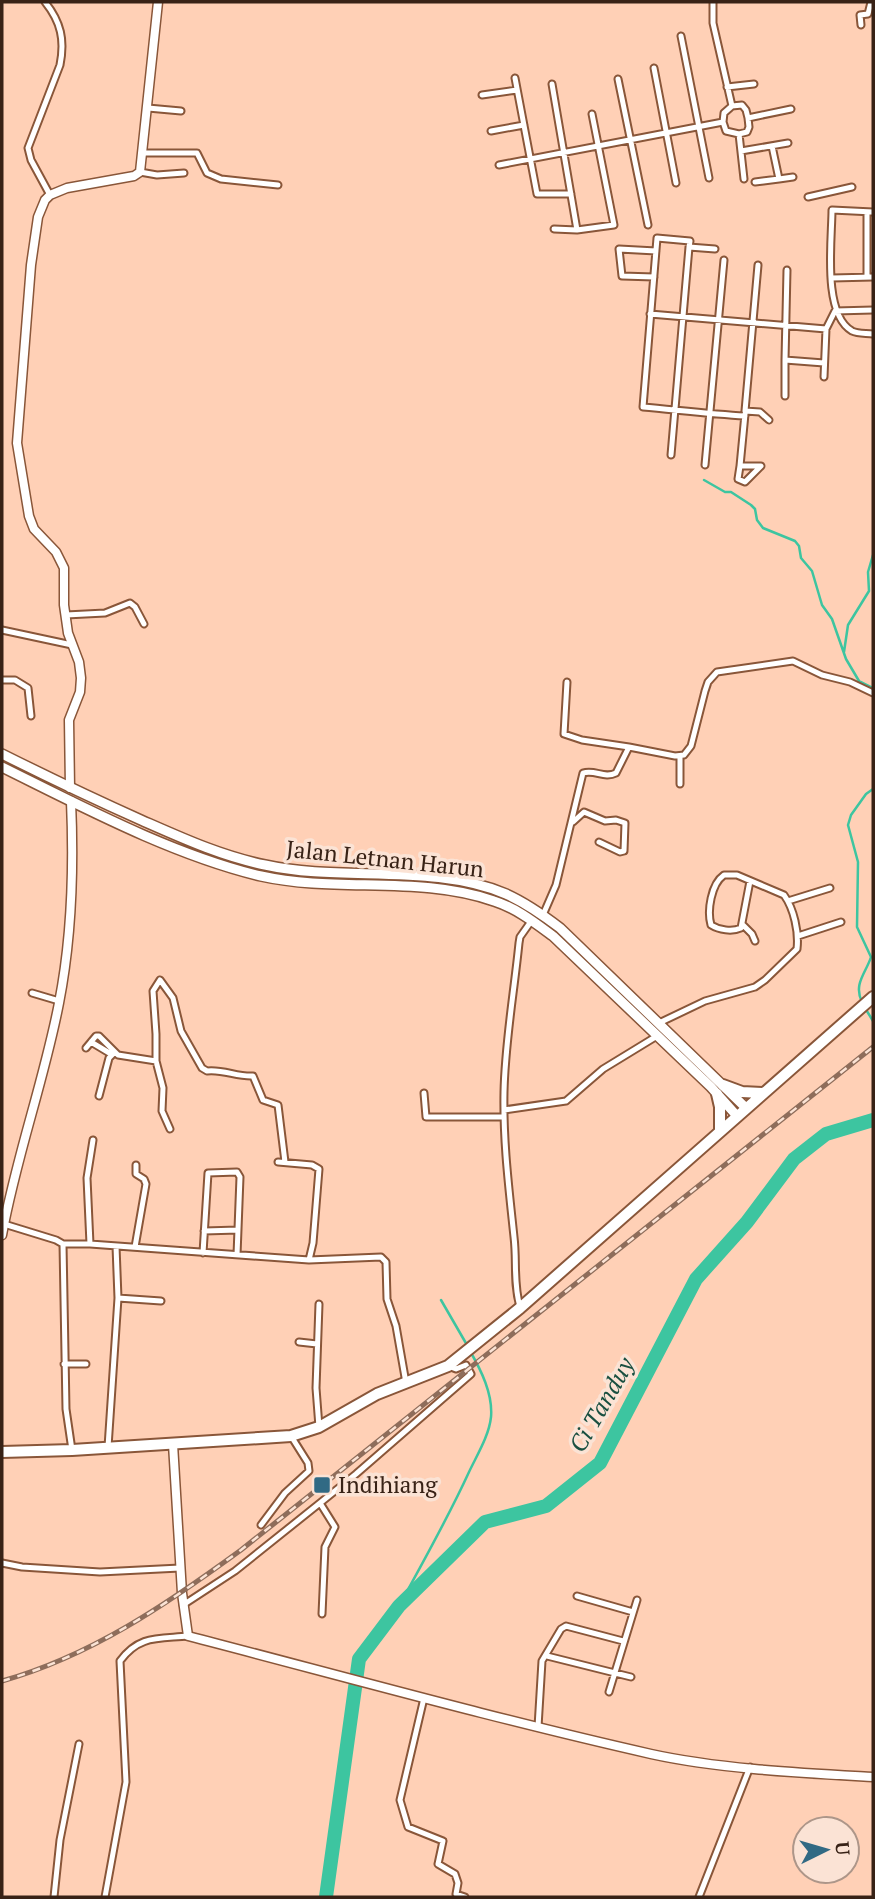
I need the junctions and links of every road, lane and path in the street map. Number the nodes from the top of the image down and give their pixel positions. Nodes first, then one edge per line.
1 (45, 2) edge
2 (158, 2) edge
3 (713, 2) edge
4 (871, 2) edge
5 (861, 25) dead end
6 (681, 36) dead end
7 (654, 68) dead end
8 (515, 78) dead end
9 (618, 79) dead end
10 (754, 83) dead end
11 (552, 84) dead end
12 (727, 87) junction
13 (517, 90) junction
14 (482, 95) dead end
15 (732, 106) junction
16 (148, 108) junction
17 (791, 109) dead end
18 (181, 111) dead end
19 (592, 114) dead end
20 (748, 118) junction
21 (723, 122) junction
22 (524, 125) junction
23 (699, 127) junction
24 (491, 131) dead end
25 (666, 133) junction
26 (738, 134) junction
27 (631, 140) junction
28 (788, 143) dead end
29 (597, 146) junction
30 (772, 146) junction
31 (741, 151) junction
32 (143, 153) junction
33 (564, 154) junction
34 (531, 159) junction
35 (499, 165) dead end
36 (140, 172) junction
37 (184, 173) dead end
38 (793, 177) dead end
39 (709, 178) dead end
40 (744, 179) dead end
41 (779, 179) junction
42 (755, 182) dead end
43 (676, 183) dead end
44 (278, 185) dead end
45 (852, 187) dead end
46 (831, 192) junction
47 (571, 194) junction
48 (50, 195) junction
49 (808, 197) dead end
50 (832, 210) junction
51 (870, 212) edge
52 (648, 225) dead end
53 (554, 229) dead end
54 (578, 230) junction
55 (689, 247) junction
56 (715, 249) dead end
57 (656, 251) junction
58 (724, 260) dead end
59 (758, 265) dead end
60 (787, 270) dead end
61 (870, 276) edge
62 (654, 277) junction
63 (832, 278) junction
64 (873, 310) edge
65 (835, 311) junction
66 (650, 314) junction
67 (683, 317) junction
68 (718, 320) junction
69 (754, 324) junction
70 (786, 327) junction
71 (826, 329) junction
72 (873, 334) edge
73 (785, 360) junction
74 (824, 363) junction
75 (824, 377) dead end
76 (785, 396) dead end
77 (675, 410) junction
78 (710, 414) junction
79 (745, 414) junction
80 (769, 420) dead end
81 (671, 455) dead end
82 (705, 465) dead end
83 (740, 466) dead end
84 (66, 615) junction
85 (144, 624) dead end
86 (2, 631) edge
87 (72, 645) junction
88 (2, 680) edge
89 (567, 682) dead end
90 (873, 693) edge
91 (32, 716) dead end
92 (629, 747) junction
93 (2, 754) edge
94 (680, 756) junction
95 (2, 767) edge
96 (681, 784) dead end
97 (70, 788) junction
98 (71, 801) junction
99 (573, 822) junction
100 (599, 842) dead end
101 (222, 854) junction
102 (219, 864) junction
103 (750, 881) junction
104 (830, 888) dead end
105 (788, 901) junction
106 (543, 915) junction
107 (532, 920) junction
108 (841, 922) dead end
109 (743, 925) junction
110 (798, 936) junction
111 (755, 942) dead end
112 (582, 949) junction
113 (573, 957) junction
114 (32, 993) dead end
115 (871, 999) edge
116 (59, 1002) junction
117 (659, 1023) junction
118 (657, 1036) junction
119 (91, 1042) junction
120 (86, 1048) dead end
121 (112, 1053) junction
122 (156, 1061) junction
123 (720, 1090) junction
124 (424, 1093) dead end
125 (762, 1093) junction
126 (99, 1096) dead end
127 (747, 1108) junction
128 (504, 1113) junction
129 (737, 1116) junction
130 (170, 1129) dead end
131 (720, 1131) junction
132 (93, 1140) dead end
133 (136, 1165) dead end
134 (4, 1224) junction
135 (238, 1230) junction
136 (204, 1231) junction
137 (2, 1236) edge
138 (63, 1244) junction
139 (90, 1244) junction
140 (116, 1246) junction
141 (135, 1247) junction
142 (203, 1253) junction
143 (237, 1255) junction
144 (310, 1260) junction
145 (118, 1298) junction
146 (161, 1301) dead end
147 (319, 1304) dead end
148 (520, 1308) junction
149 (299, 1342) dead end
150 (317, 1343) junction
151 (64, 1364) junction
152 (86, 1364) dead end
153 (448, 1366) junction
154 (406, 1383) junction
155 (319, 1427) junction
156 (291, 1436) junction
157 (173, 1444) junction
158 (108, 1447) junction
159 (72, 1450) junction
160 (2, 1452) edge
161 (320, 1503) junction
162 (261, 1525) dead end
163 (2, 1563) edge
164 (180, 1568) junction
165 (577, 1596) dead end
166 (637, 1600) dead end
167 (183, 1605) junction
168 (633, 1612) junction
169 (322, 1614) dead end
170 (188, 1636) junction
171 (623, 1641) junction
172 (547, 1656) junction
173 (616, 1673) junction
174 (631, 1676) dead end
175 (609, 1692) dead end
176 (424, 1698) junction
177 (538, 1727) junction
178 (79, 1745) dead end
179 (750, 1767) junction
180 (873, 1777) edge
181 (54, 1897) edge
182 (105, 1897) edge
183 (465, 1897) edge
184 (699, 1897) edge

1 - 48 street
2 - 16 street
3 - 12 street
4 - 5 street
6 - 23 street
7 - 25 street
8 - 13 street
9 - 27 street
10 - 12 street
11 - 33 street
12 - 15 street
13 - 14 street
13 - 22 street
15 - 20 street
15 - 21 street
16 - 18 street
16 - 32 street
17 - 20 street
19 - 29 street
20 - 26 street
21 - 23 street
21 - 26 street
22 - 24 street
22 - 34 street
23 - 25 street
23 - 39 street
25 - 27 street
25 - 43 street
26 - 31 street
27 - 29 street
27 - 52 street
28 - 30 street
29 - 33 street
29 - 54 street
30 - 31 street
30 - 41 street
31 - 40 street
32 - 36 street
32 - 44 street
33 - 34 street
33 - 47 street
34 - 35 street
34 - 47 street
36 - 37 street
36 - 48 street
38 - 41 street
41 - 42 street
45 - 46 street
46 - 49 street
46 - 50 street
47 - 54 street
48 - 84 street
50 - 51 street
50 - 63 street
51 - 61 street
53 - 54 street
55 - 56 street
55 - 57 street
55 - 67 street
57 - 62 street
57 - 62 street
58 - 68 street
59 - 69 street
60 - 70 street
61 - 63 street
62 - 66 street
63 - 65 street
64 - 65 street
65 - 71 street
65 - 72 street
66 - 67 street
66 - 77 street
67 - 68 street
67 - 77 street
68 - 69 street
68 - 78 street
69 - 70 street
69 - 79 street
70 - 71 street
70 - 73 street
71 - 74 street
73 - 74 street
73 - 76 street
74 - 75 street
77 - 78 street
77 - 81 street
78 - 79 street
78 - 82 street
79 - 80 street
79 - 83 street
84 - 85 street
84 - 87 street
86 - 87 street
87 - 97 street
88 - 91 street
89 - 92 street
90 - 94 street
92 - 94 street
92 - 99 street
93 - 97 main road, Jalan Letnan Harun
94 - 96 street
95 - 98 main road, Jalan Letnan Harun
97 - 101 main road, Jalan Letnan Harun
98 - 102 main road, Jalan Letnan Harun
98 - 116 street
99 - 100 street
99 - 106 street
101 - 102 main road
101 - 106 main road, Jalan Letnan Harun
102 - 107 main road, Jalan Letnan Harun
103 - 105 street
103 - 109 street
103 - 109 street
104 - 105 street
105 - 110 street
106 - 112 main road, Jalan Letnan Harun
107 - 113 main road, Jalan Letnan Harun
107 - 128 street
108 - 110 street
109 - 111 street
110 - 117 street
112 - 113 main road
112 - 117 main road, Jalan Letnan Harun
113 - 118 main road, Jalan Letnan Harun
114 - 116 street
115 - 125 highway
116 - 134 street
117 - 123 main road, Jalan Letnan Harun
118 - 123 main road, Jalan Letnan Harun
118 - 128 street
119 - 120 street
119 - 121 street
119 - 121 street
121 - 122 street
121 - 126 street
122 - 130 street
122 - 144 street
123 - 125 highway
123 - 127 main road, Jalan Letnan Harun
123 - 129 main road, Jalan Letnan Harun
123 - 131 highway
124 - 128 street
125 - 127 highway
127 - 129 highway
128 - 148 street
129 - 131 highway
131 - 148 highway
132 - 139 street
133 - 141 street
134 - 137 street
134 - 138 street
135 - 136 street
135 - 136 street
135 - 143 street
136 - 142 street
138 - 139 street
138 - 151 street
139 - 140 street
140 - 141 street
140 - 145 street
141 - 142 street
142 - 143 street
143 - 144 street
144 - 154 street
145 - 146 street
145 - 158 street
147 - 150 street
148 - 153 highway
149 - 150 street
150 - 155 street
151 - 152 street
151 - 159 street
153 - 154 highway
153 - 161 street
154 - 155 highway
155 - 156 highway
156 - 157 highway
156 - 162 street
157 - 158 highway
157 - 164 street
158 - 159 highway
159 - 160 highway
161 - 167 street
161 - 169 street
163 - 164 street
164 - 167 street
165 - 168 street
166 - 168 street
167 - 170 street
168 - 171 street
170 - 176 street
170 - 182 street
171 - 172 street
171 - 173 street
172 - 173 street
172 - 177 street
173 - 174 street
173 - 175 street
176 - 177 street
176 - 183 street
177 - 179 street
178 - 181 street
179 - 180 street
179 - 184 street

